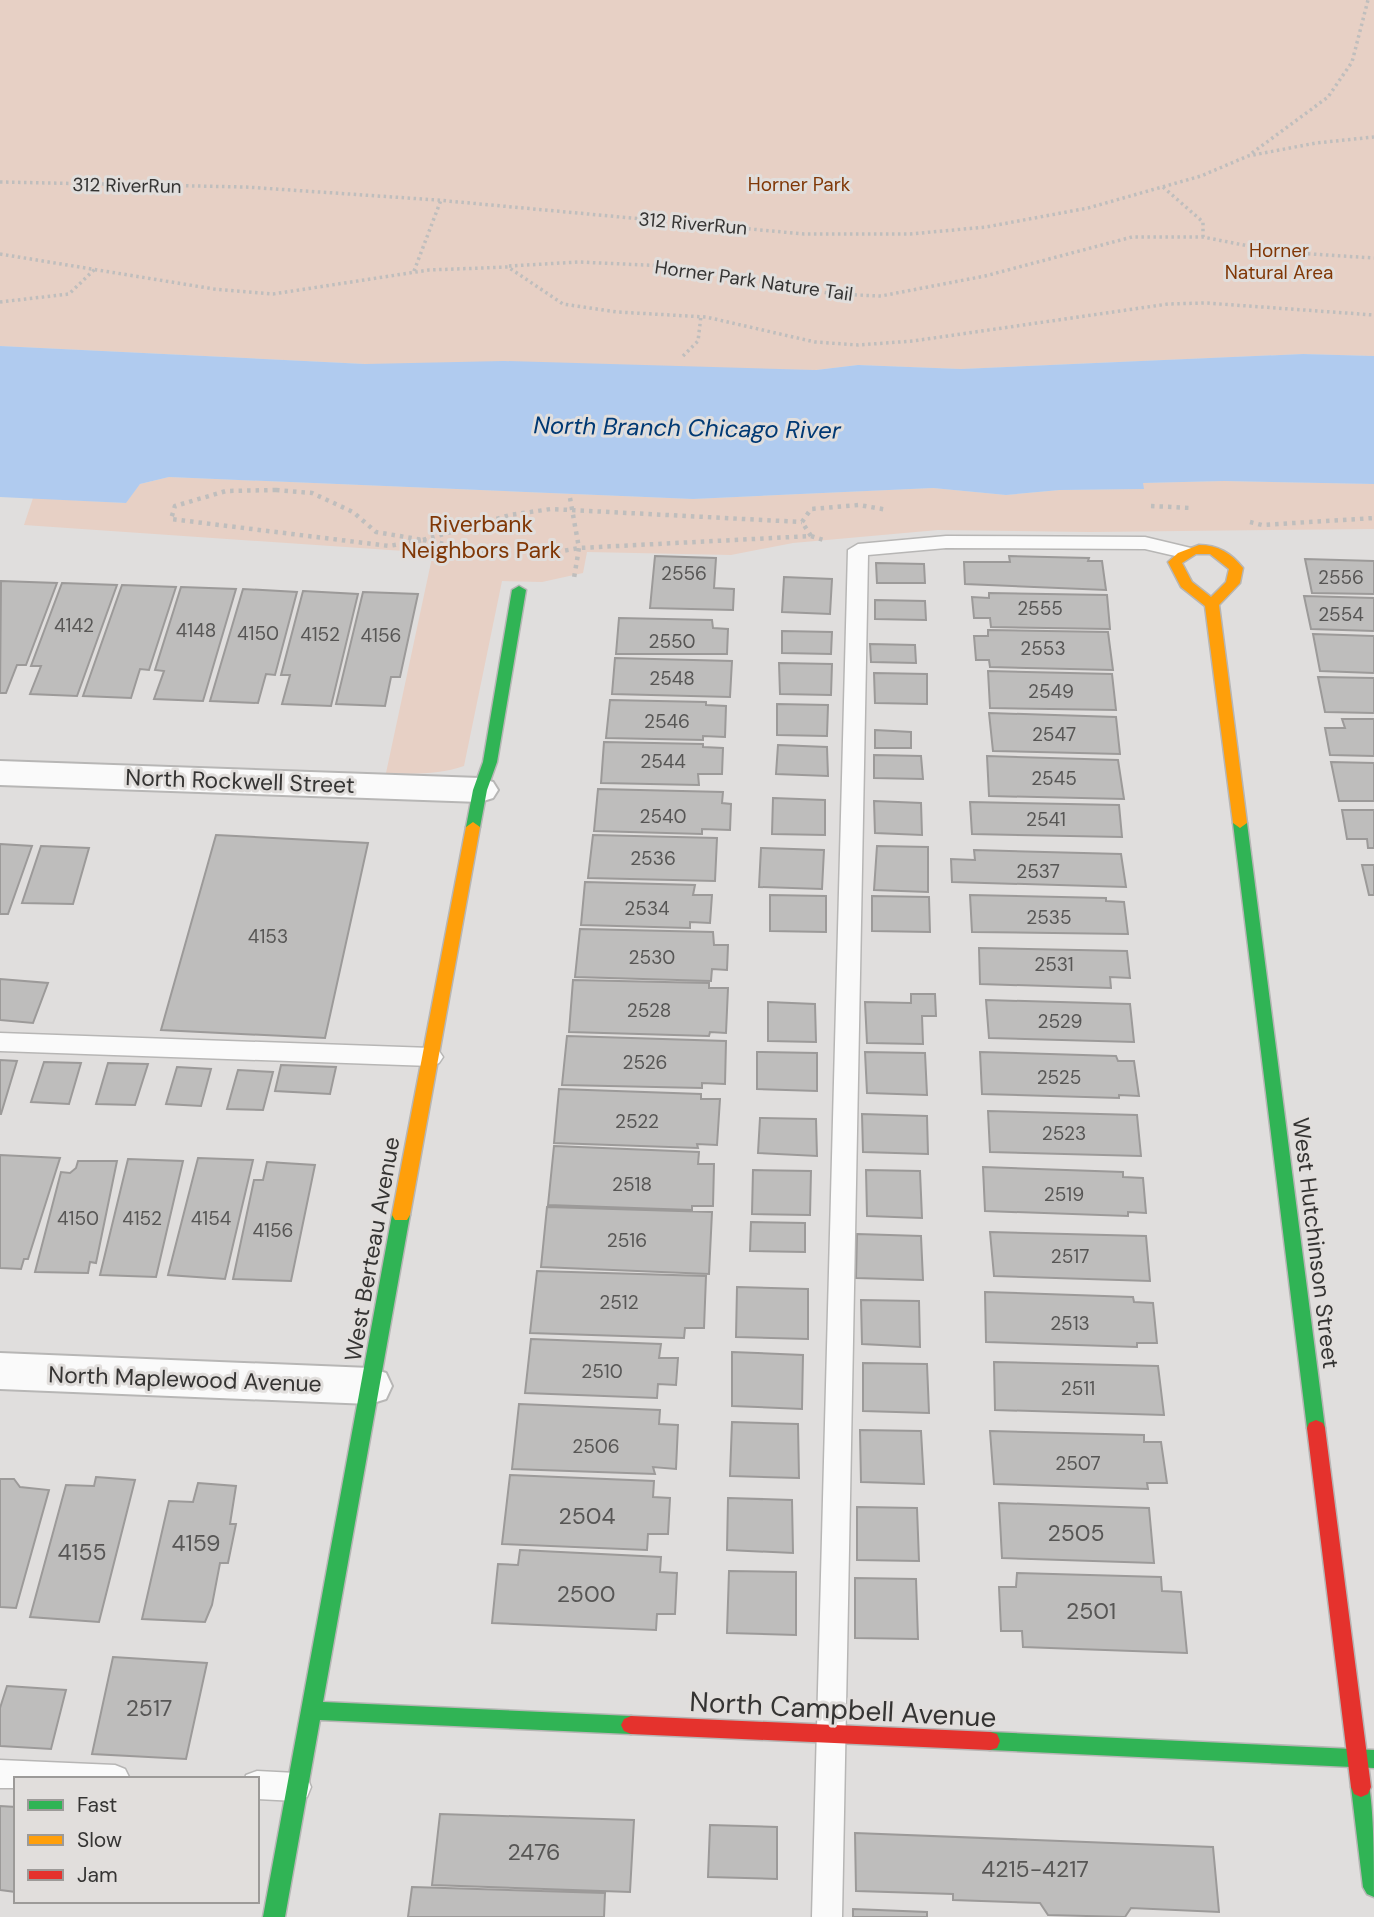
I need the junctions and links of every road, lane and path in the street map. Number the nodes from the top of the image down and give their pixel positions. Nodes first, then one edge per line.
1 (1368, 1) edge
2 (1374, 8) edge
3 (1374, 137) edge
4 (1248, 156) junction
5 (0, 182) edge
6 (1163, 187) junction
7 (441, 200) junction
8 (1203, 237) junction
9 (0, 254) edge
10 (1374, 258) edge
11 (508, 267) junction
12 (95, 268) junction
13 (414, 272) junction
14 (0, 302) edge
15 (1374, 315) edge
16 (701, 316) junction
17 (683, 356) dead end
18 (570, 498) dead end
19 (574, 510) junction
20 (429, 540) junction
21 (579, 548) junction
22 (1184, 552) junction
23 (513, 556) dead end
24 (536, 556) dead end
25 (574, 578) dead end
26 (519, 590) dead end
27 (1212, 604) junction
28 (0, 773) edge
29 (480, 790) junction
30 (0, 1042) edge
31 (430, 1056) junction
32 (0, 1371) edge
33 (370, 1386) junction
34 (310, 1710) junction
35 (831, 1735) junction
36 (1366, 1759) edge
37 (0, 1774) edge
38 (69, 1777) edge
39 (259, 1785) edge
40 (296, 1787) junction
41 (1374, 1887) edge
42 (274, 1917) edge
43 (827, 1917) edge

1 - 2 path
1 - 4 path
3 - 4 path, 312 RiverRun
4 - 6 path, 312 RiverRun
5 - 7 path, 312 RiverRun
6 - 7 path, 312 RiverRun
6 - 8 path
7 - 13 path
8 - 10 path, Horner Park Nature Tail
8 - 11 path, Horner Park Nature Tail
9 - 12 path, Horner Park Nature Tail
11 - 13 path, Horner Park Nature Tail
11 - 16 path, Horner Park Nature Tail
12 - 13 path, Horner Park Nature Tail
12 - 14 path
15 - 16 path, Horner Park Nature Tail
16 - 17 path, Horner Park Nature Tail
18 - 19 path
19 - 20 path
19 - 21 path
19 - 21 path
20 - 20 path
20 - 23 path
21 - 24 path
21 - 25 path
22 - 27 street
22 - 27 street
22 - 35 lane
26 - 29 street, West Berteau Avenue
27 - 36 street, West Hutchinson Street
28 - 29 street, North Rockwell Street
29 - 31 street, West Berteau Avenue
30 - 31 lane
31 - 33 street, West Berteau Avenue
32 - 33 street, North Maplewood Avenue
33 - 34 street, West Berteau Avenue
34 - 35 street, North Campbell Avenue
34 - 40 street, West Berteau Avenue
35 - 36 street, North Campbell Avenue
35 - 43 lane
36 - 41 street, West Hutchinson Street
37 - 38 lane
39 - 40 lane
40 - 42 street, West Berteau Avenue

